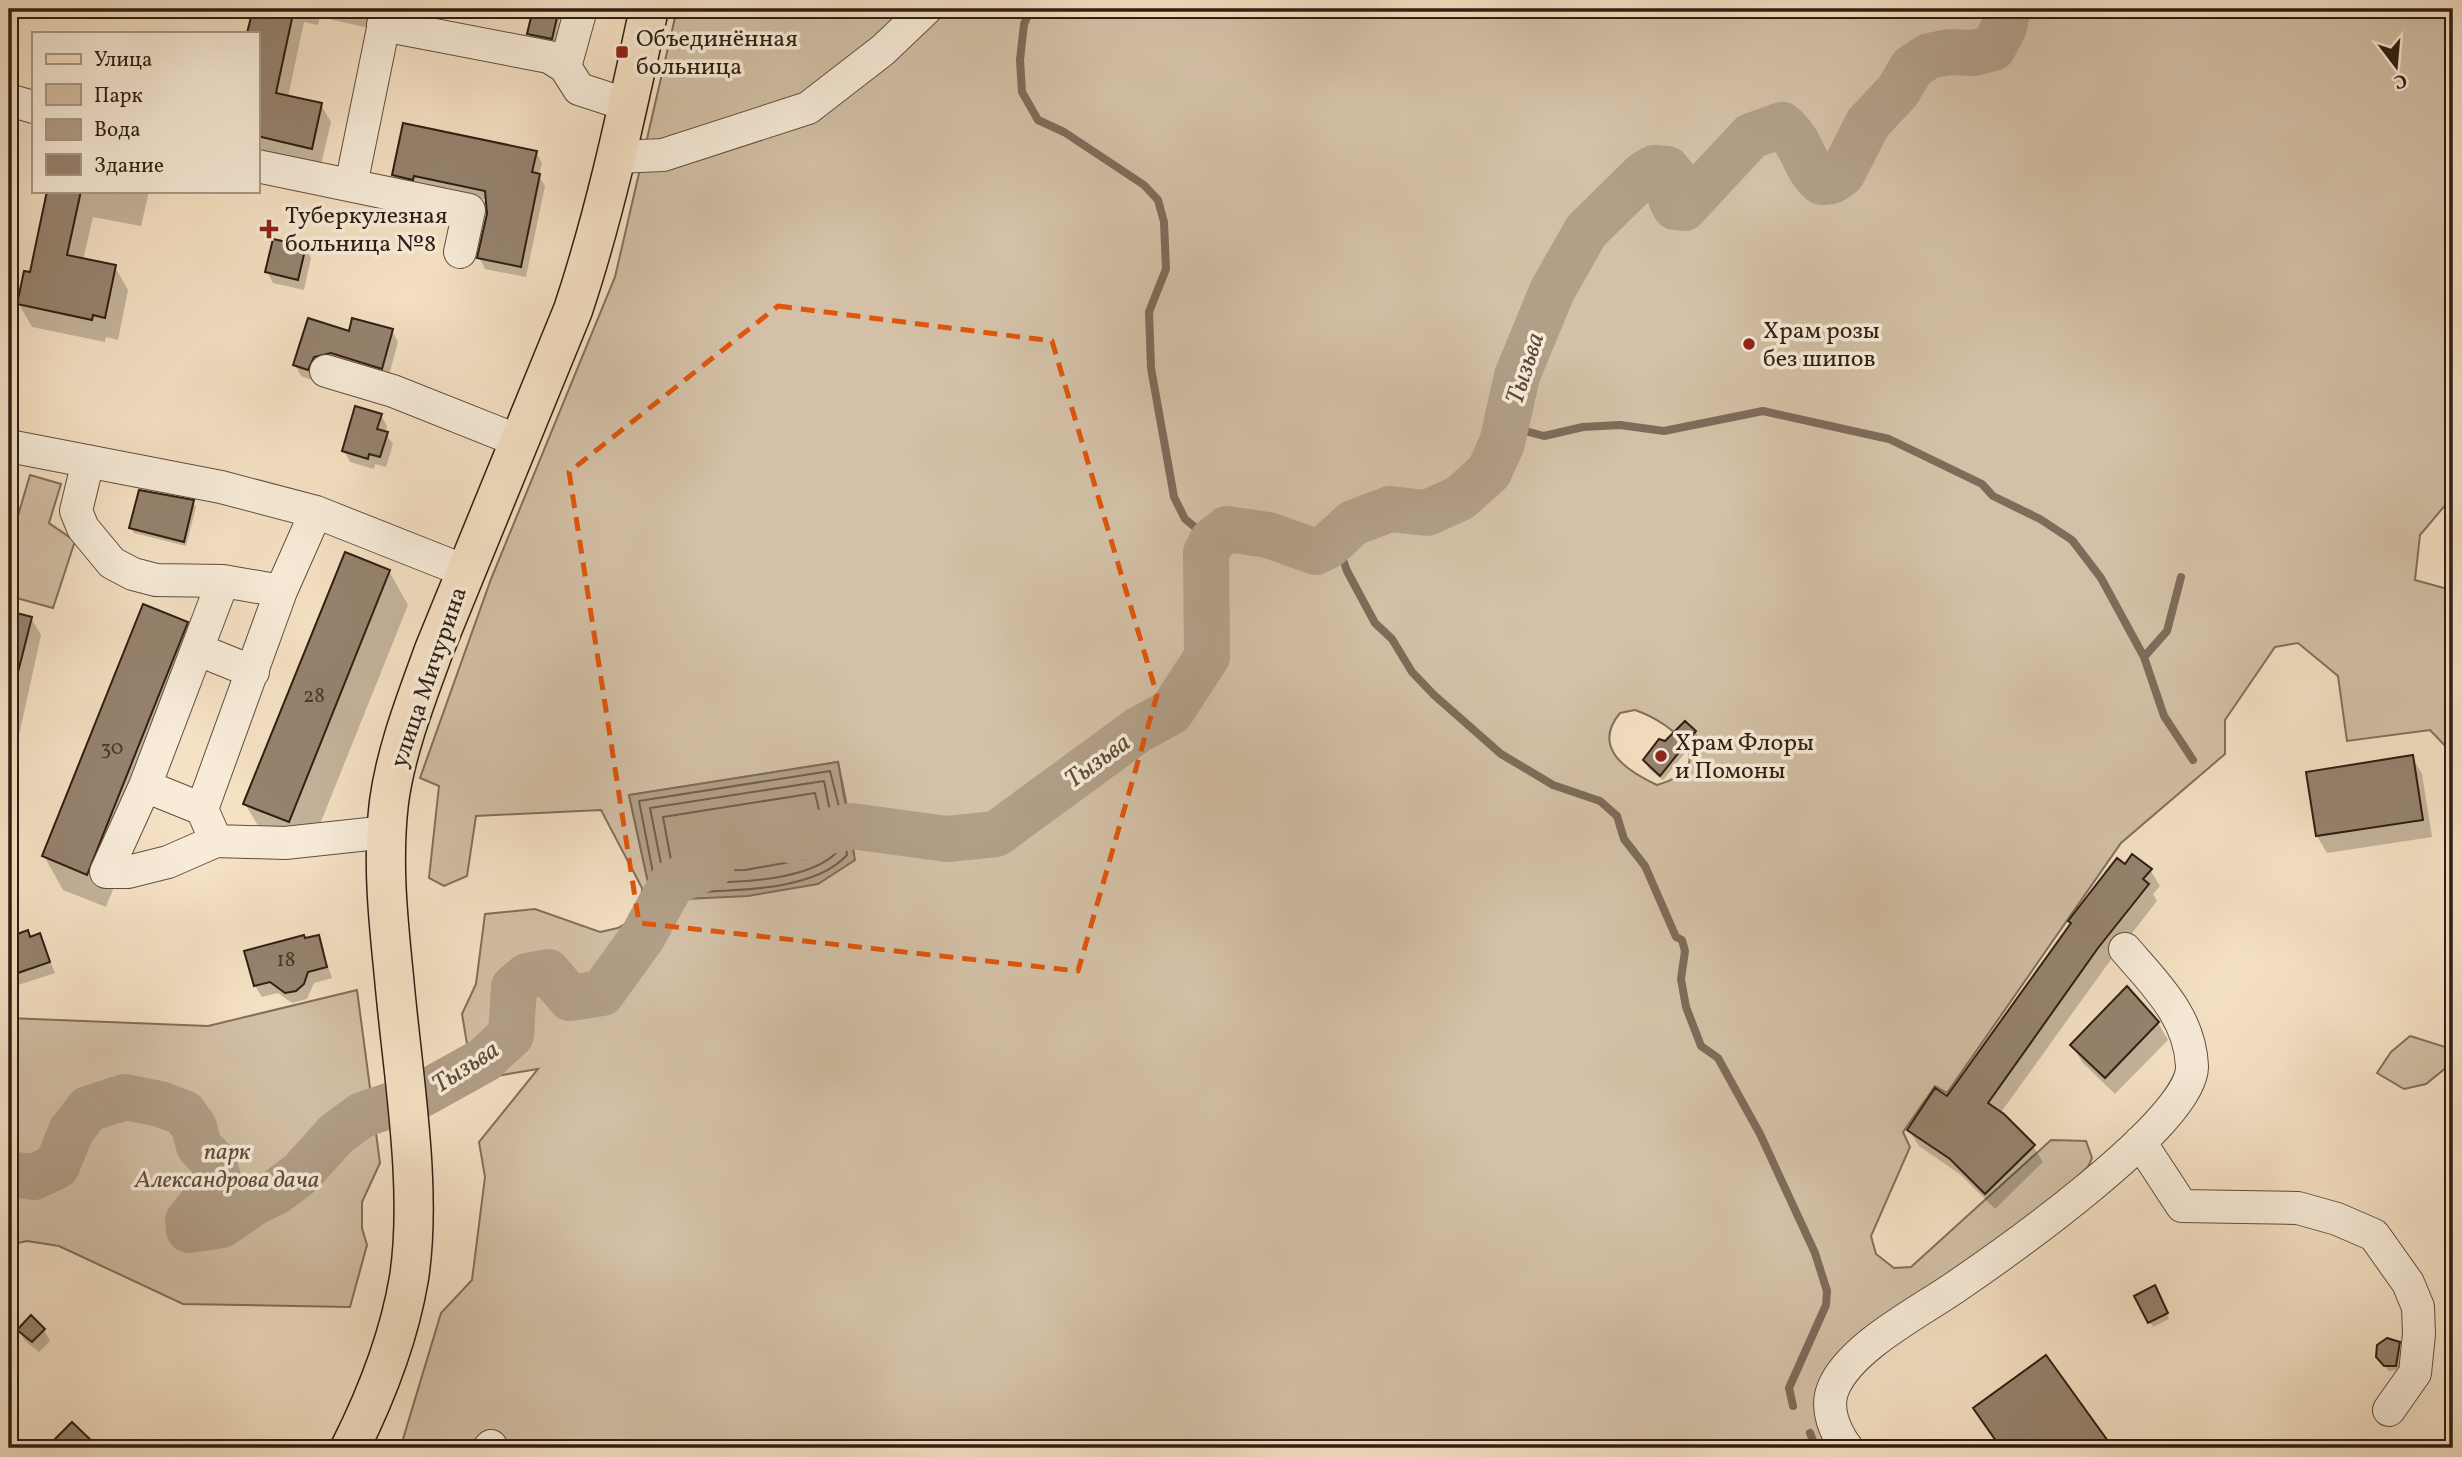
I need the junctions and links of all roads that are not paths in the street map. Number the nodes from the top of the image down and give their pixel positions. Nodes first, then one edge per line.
1 (581, 9) edge
2 (649, 9) edge
3 (926, 9) edge
4 (385, 17) edge
5 (565, 67) junction
6 (9, 100) edge
7 (628, 105) junction
8 (32, 107) edge
9 (617, 157) junction
10 (259, 166) edge
11 (351, 186) junction
12 (460, 252) dead end
13 (326, 371) dead end
14 (519, 441) junction
15 (9, 446) edge
16 (88, 461) junction
17 (316, 512) junction
18 (466, 571) junction
19 (223, 581) junction
20 (281, 592) junction
21 (199, 650) junction
22 (253, 672) junction
23 (145, 786) junction
24 (202, 809) junction
25 (387, 832) junction
26 (216, 841) junction
27 (2125, 949) dead end
28 (2140, 1142) junction
29 (2389, 1410) dead end
30 (351, 1448) edge
31 (1847, 1448) edge

1 - 5 lane
2 - 7 main road, улица Мичурина
3 - 9 lane
4 - 5 lane
4 - 11 lane
5 - 7 lane
6 - 8 lane
7 - 9 main road, улица Мичурина
9 - 14 main road, улица Мичурина
10 - 11 lane
11 - 12 lane
13 - 14 lane
14 - 18 main road, улица Мичурина
15 - 16 lane
16 - 17 lane
16 - 19 lane
17 - 18 lane
17 - 20 lane
18 - 25 main road, улица Мичурина
19 - 20 lane
19 - 21 lane
20 - 22 lane
21 - 22 lane
21 - 23 lane
22 - 24 lane
23 - 24 lane
23 - 26 lane
24 - 26 lane
25 - 26 lane
25 - 30 main road, улица Мичурина
27 - 28 lane
28 - 29 lane
28 - 31 lane

